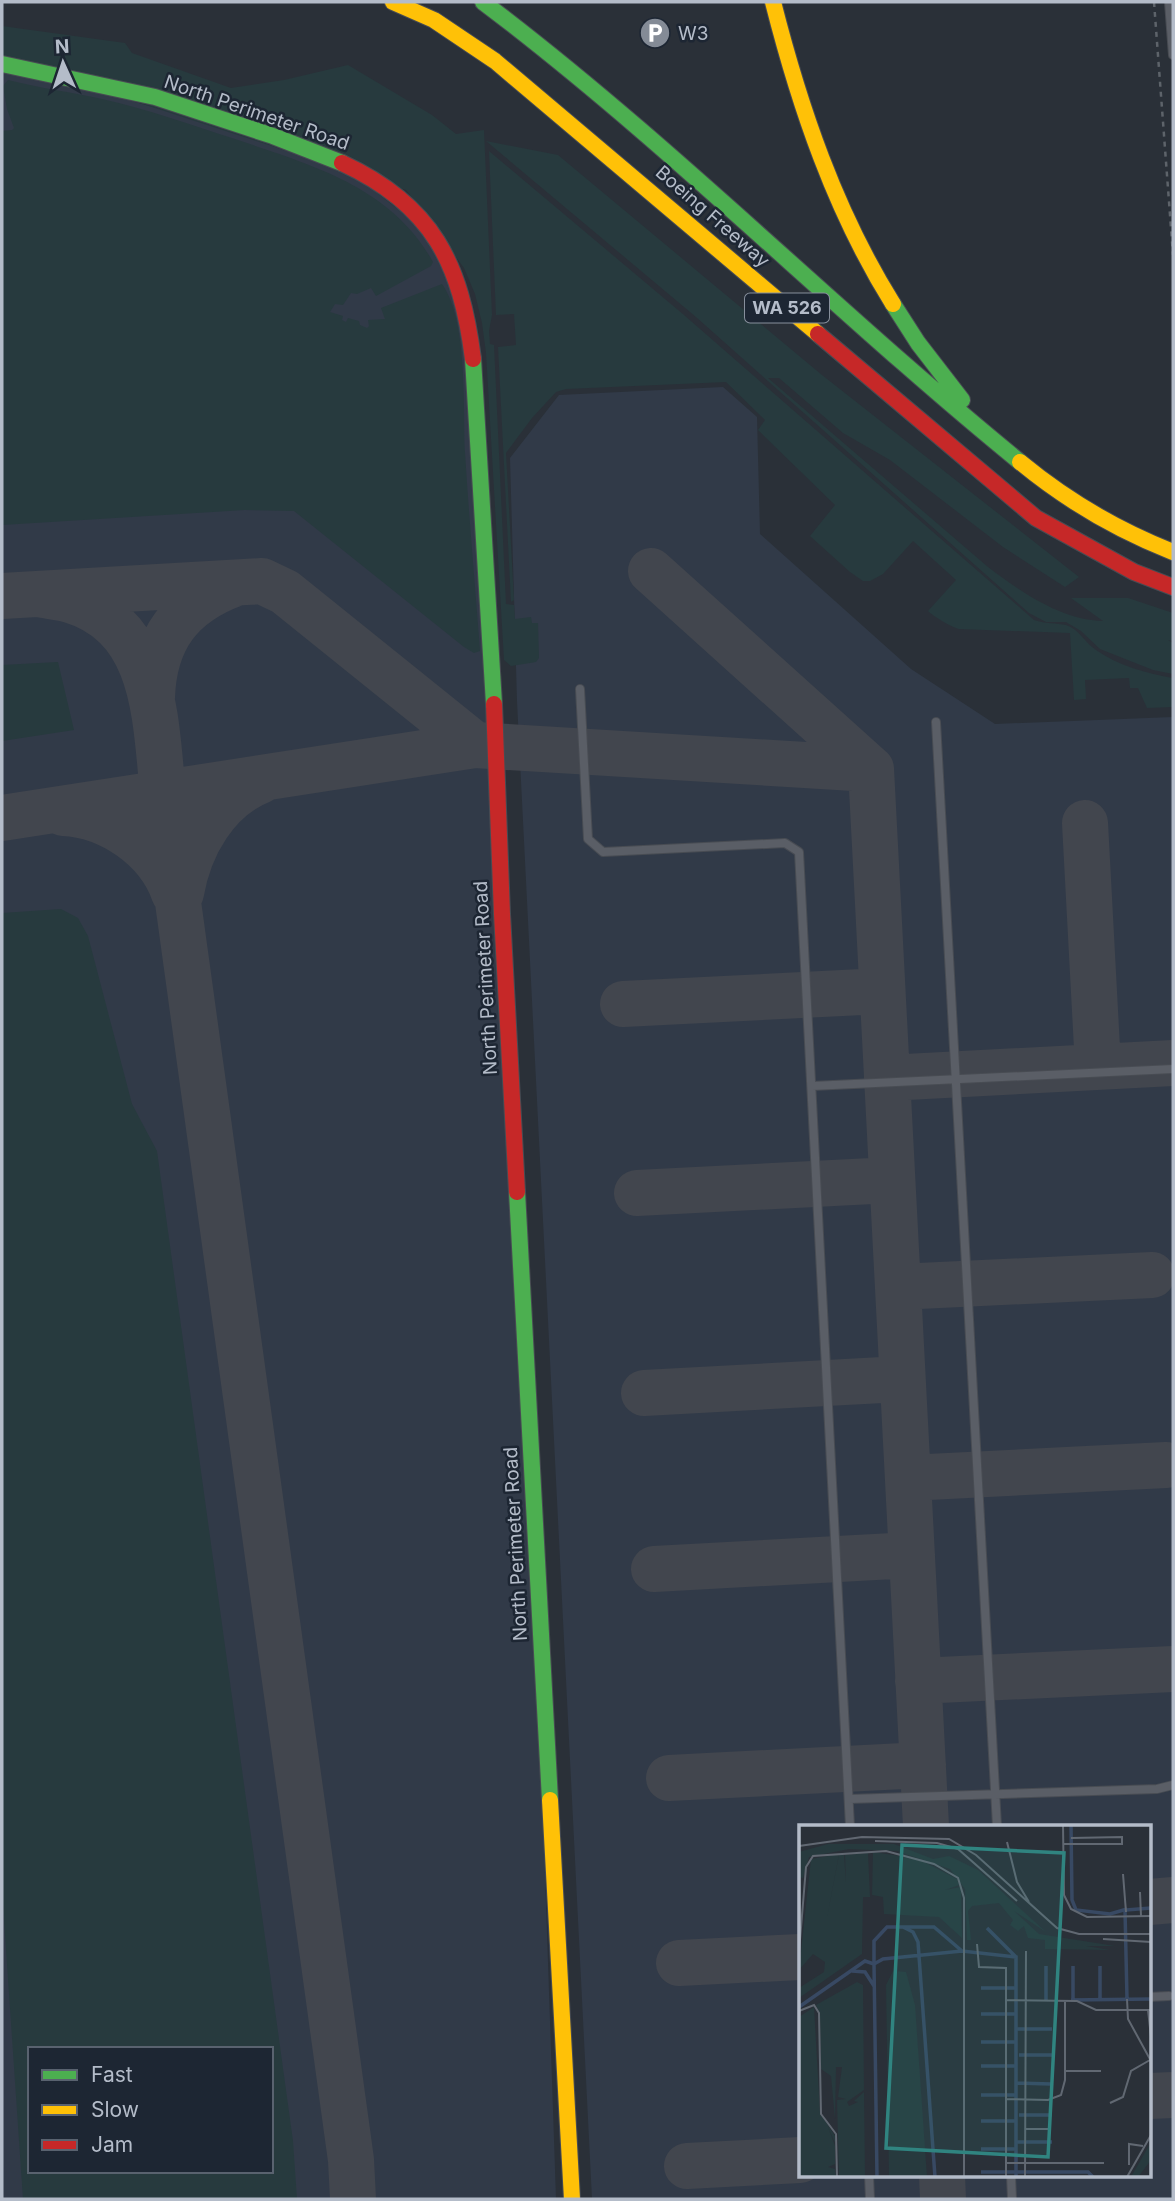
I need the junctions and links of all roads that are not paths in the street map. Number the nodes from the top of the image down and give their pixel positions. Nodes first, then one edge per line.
1 (393, 2) edge
2 (483, 2) edge
3 (773, 2) edge
4 (1170, 2) edge
5 (1173, 55) edge
6 (2, 64) edge
7 (987, 433) junction
8 (1173, 552) edge
9 (1173, 587) edge
10 (580, 689) dead end
11 (936, 722) dead end
12 (1173, 1069) edge
13 (956, 1079) junction
14 (812, 1086) junction
15 (1173, 1786) edge
16 (995, 1793) junction
17 (849, 1799) junction
18 (850, 1825) edge
19 (997, 1825) edge
20 (1169, 1996) dead end
21 (1150, 1997) edge
22 (869, 2176) edge
23 (1011, 2176) edge
24 (572, 2199) edge
25 (870, 2199) edge
26 (1012, 2199) edge

1 - 9 main road, Boeing Freeway / WA 526
2 - 7 main road, Boeing Freeway / WA 526
3 - 7 main road
4 - 5 lane
6 - 24 main road, North Perimeter Road
7 - 8 main road, Boeing Freeway / WA 526
10 - 14 lane
11 - 13 lane
12 - 13 lane
13 - 14 lane
13 - 16 lane
14 - 17 lane
15 - 16 lane
16 - 17 lane
16 - 19 lane
17 - 18 lane
20 - 21 lane
22 - 25 lane
23 - 26 lane

